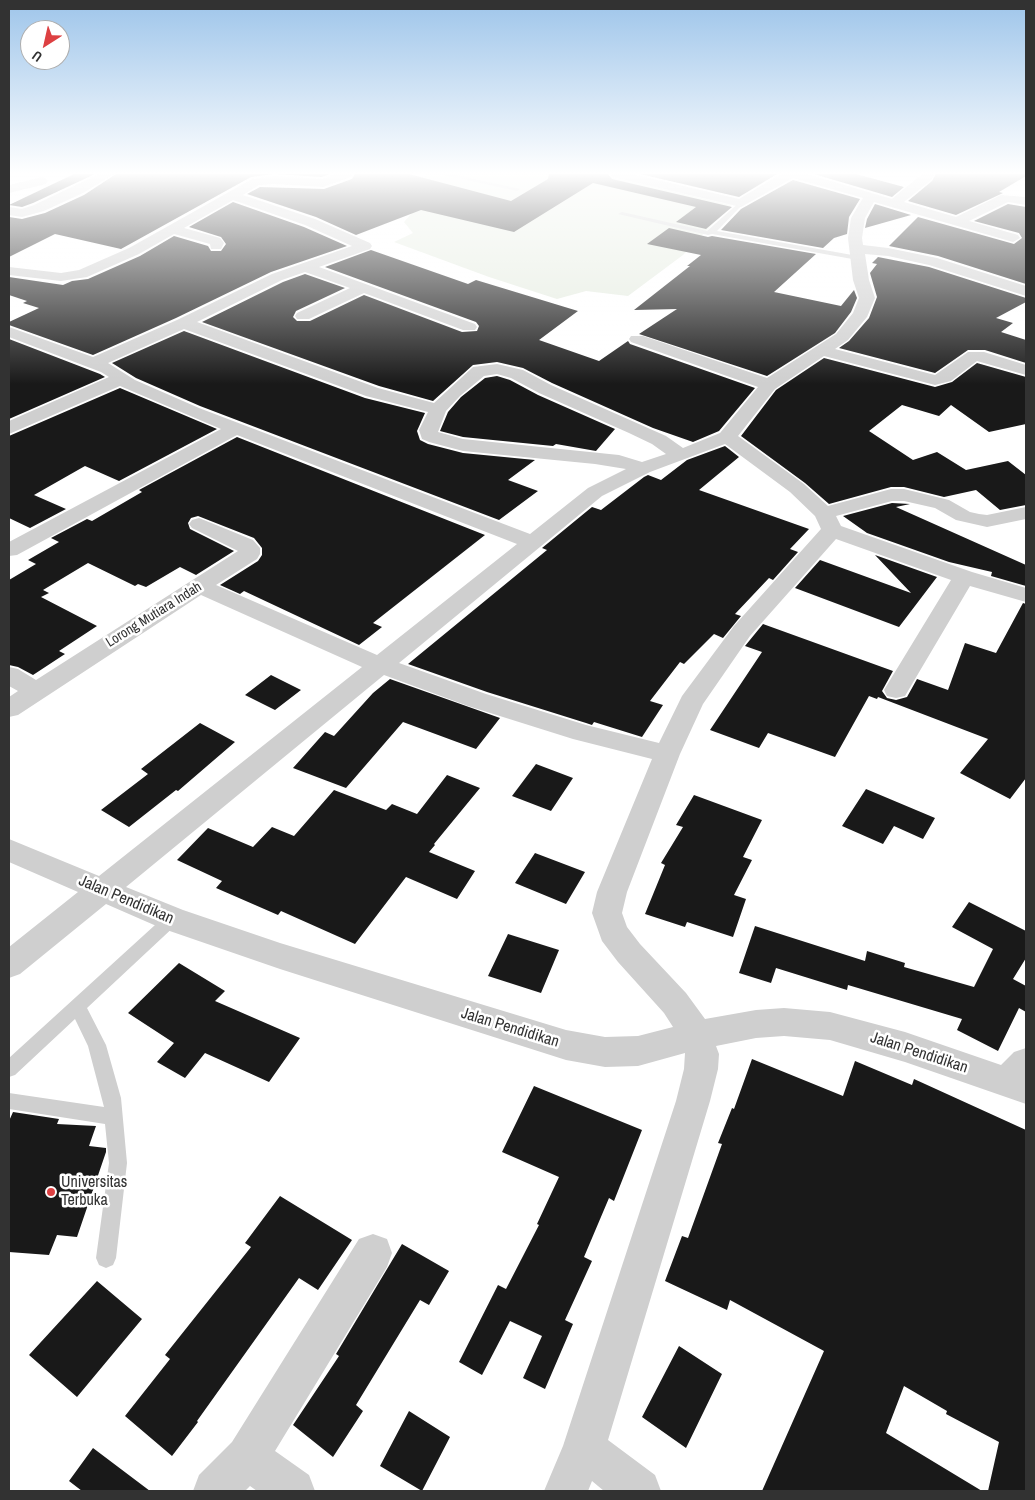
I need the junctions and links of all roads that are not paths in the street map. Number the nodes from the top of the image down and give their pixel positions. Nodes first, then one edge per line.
1 (146, 244) edge
2 (360, 244) edge
3 (791, 244) edge
4 (856, 244) edge
5 (857, 254) junction
6 (305, 268) junction
7 (9, 271) edge
8 (363, 287) junction
9 (1026, 291) edge
10 (303, 316) dead end
11 (183, 323) junction
12 (469, 327) dead end
13 (9, 332) edge
14 (637, 339) dead end
15 (823, 351) junction
16 (93, 363) junction
17 (1026, 370) edge
18 (120, 378) junction
19 (769, 386) junction
20 (438, 409) junction
21 (9, 428) edge
22 (238, 428) junction
23 (727, 437) junction
24 (680, 455) junction
25 (643, 468) junction
26 (1026, 513) edge
27 (828, 522) junction
28 (200, 524) dead end
29 (532, 542) junction
30 (9, 550) edge
31 (964, 577) junction
32 (200, 586) junction
33 (1026, 595) edge
34 (380, 665) junction
35 (9, 675) edge
36 (896, 690) dead end
37 (36, 691) junction
38 (9, 709) edge
39 (667, 754) junction
40 (9, 850) edge
41 (100, 890) junction
42 (172, 920) junction
43 (9, 965) edge
44 (78, 1007) junction
45 (697, 1035) junction
46 (9, 1069) edge
47 (1020, 1078) edge
48 (9, 1101) edge
49 (114, 1117) junction
50 (373, 1252) dead end
51 (106, 1258) dead end
52 (584, 1448) junction
53 (248, 1457) junction
54 (215, 1491) edge
55 (293, 1491) edge
56 (566, 1491) edge
57 (639, 1491) edge

1 - 7 street
2 - 6 street
3 - 5 lane
4 - 5 street
5 - 9 street
5 - 15 street
6 - 8 street
6 - 11 street
8 - 10 street
8 - 12 street
11 - 16 street
11 - 20 street
13 - 16 street
14 - 19 street
15 - 17 street
15 - 19 street
16 - 18 street
18 - 21 street
18 - 22 street
19 - 23 street
20 - 24 street
20 - 25 street
22 - 29 street
22 - 30 street
23 - 24 street
23 - 27 street
24 - 25 street
25 - 29 street
26 - 27 street
27 - 31 street
27 - 39 street
28 - 32 street, Lorong Mutiara Indah
29 - 34 street
31 - 33 street
31 - 36 street
32 - 34 street
32 - 37 street, Lorong Mutiara Indah
34 - 39 street
34 - 41 street
35 - 37 street
37 - 38 street, Lorong Mutiara Indah
39 - 45 street
40 - 41 street, Jalan Pendidikan
41 - 42 street, Jalan Pendidikan
41 - 43 street
42 - 44 lane
42 - 45 street, Jalan Pendidikan
44 - 46 lane
44 - 49 lane
45 - 47 street, Jalan Pendidikan
45 - 52 street
48 - 49 lane
49 - 51 lane
50 - 53 street
52 - 56 street
52 - 57 street
53 - 54 street
53 - 55 street

